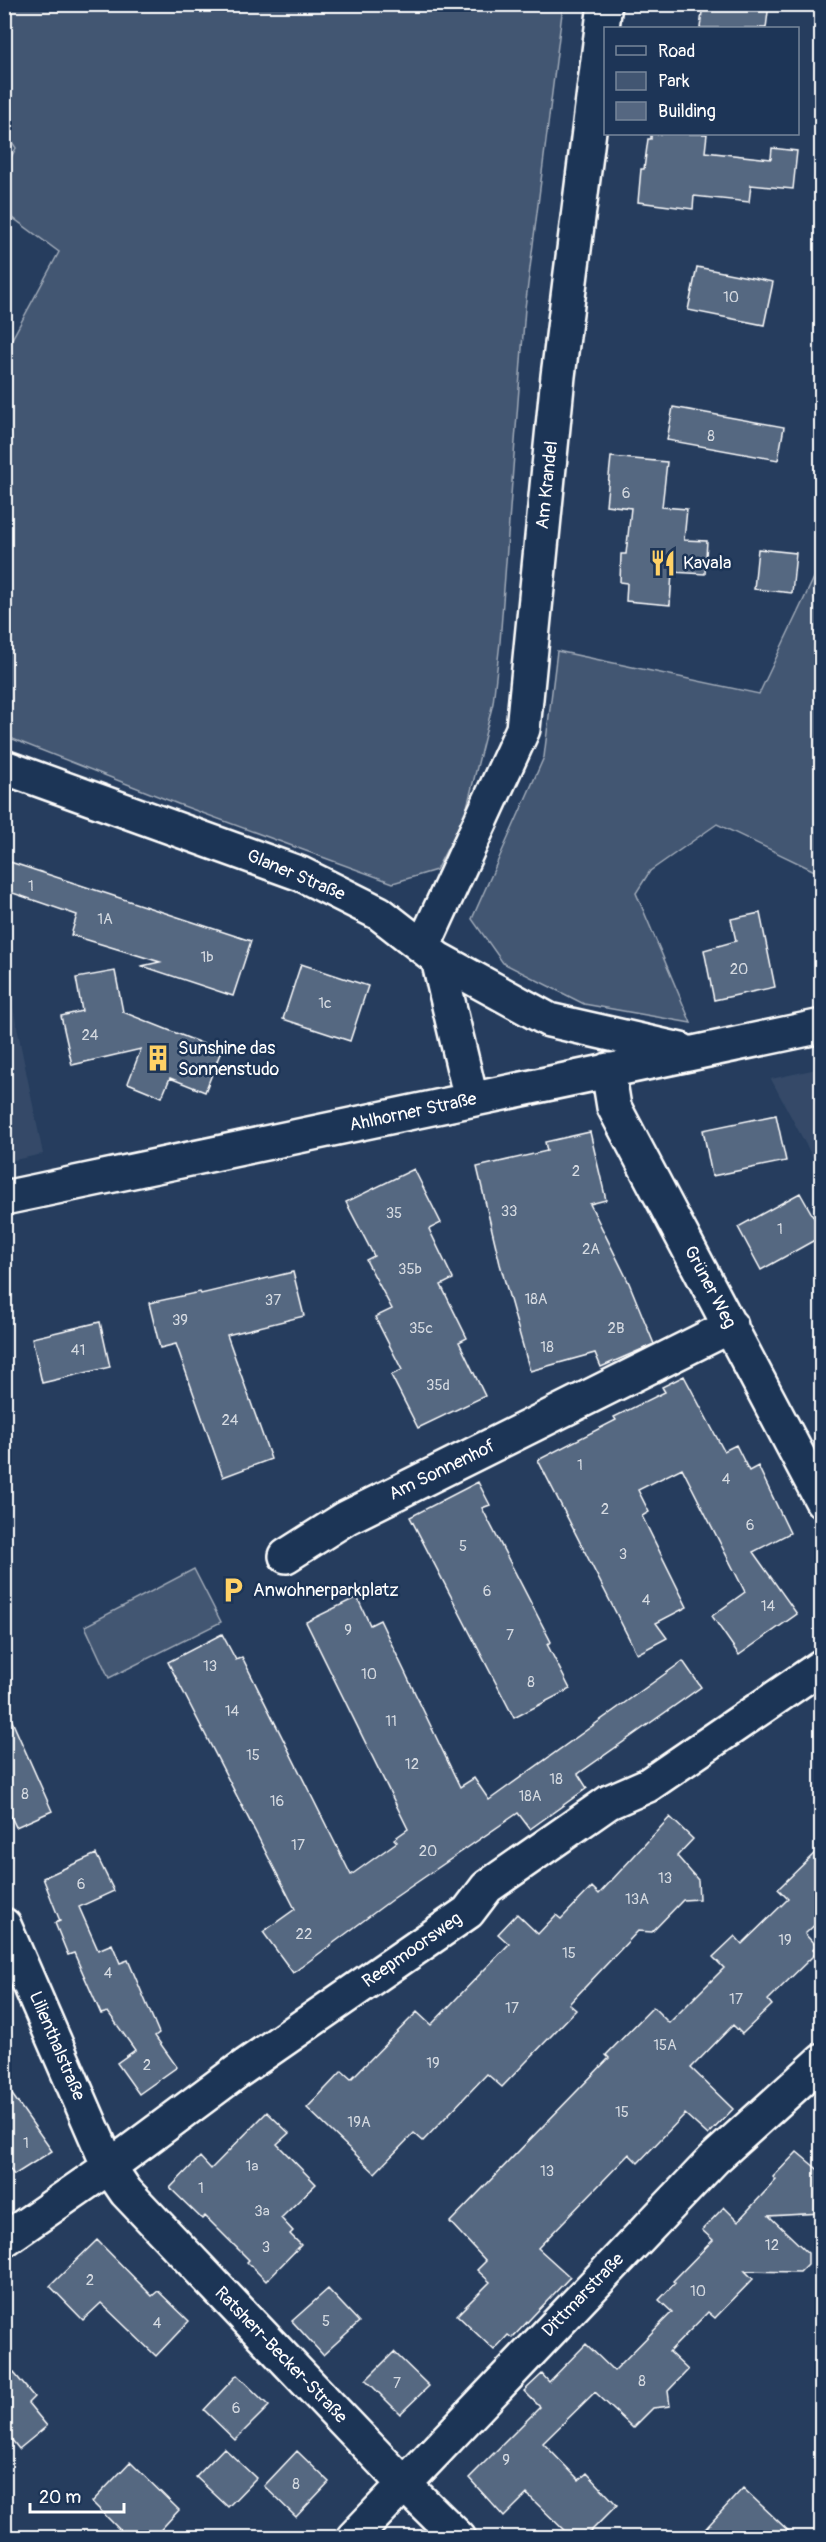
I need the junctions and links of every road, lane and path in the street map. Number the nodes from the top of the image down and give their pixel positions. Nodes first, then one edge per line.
1 (605, 4) edge
2 (4, 767) edge
3 (431, 953) junction
4 (822, 1026) edge
5 (692, 1053) junction
6 (608, 1070) junction
7 (471, 1099) junction
8 (4, 1198) edge
9 (732, 1326) junction
10 (822, 1501) edge
11 (286, 1556) dead end
12 (822, 1666) edge
13 (4, 1925) edge
14 (822, 2061) edge
15 (109, 2167) junction
16 (4, 2240) edge
17 (403, 2483) junction
18 (353, 2538) edge
19 (459, 2538) edge

1 - 3 street, Am Krandel
2 - 3 street, Glaner Straße
3 - 5 street, Glaner Straße
3 - 7 street
4 - 5 street, Ahlhorner Straße
5 - 6 street, Ahlhorner Straße
6 - 7 street, Ahlhorner Straße
6 - 9 street, Grüner Weg
7 - 8 street, Ahlhorner Straße
9 - 10 street, Grüner Weg
9 - 11 street, Am Sonnenhof
12 - 15 street, Reepmoorsweg
13 - 15 street, Lilienthalstraße
14 - 17 street, Dittmarstraße
15 - 16 street, Reepmoorsweg
15 - 17 street, Ratsherr-Becker-Straße
17 - 18 street, Dittmarstraße
17 - 19 street, Ratsherr-Becker-Straße

